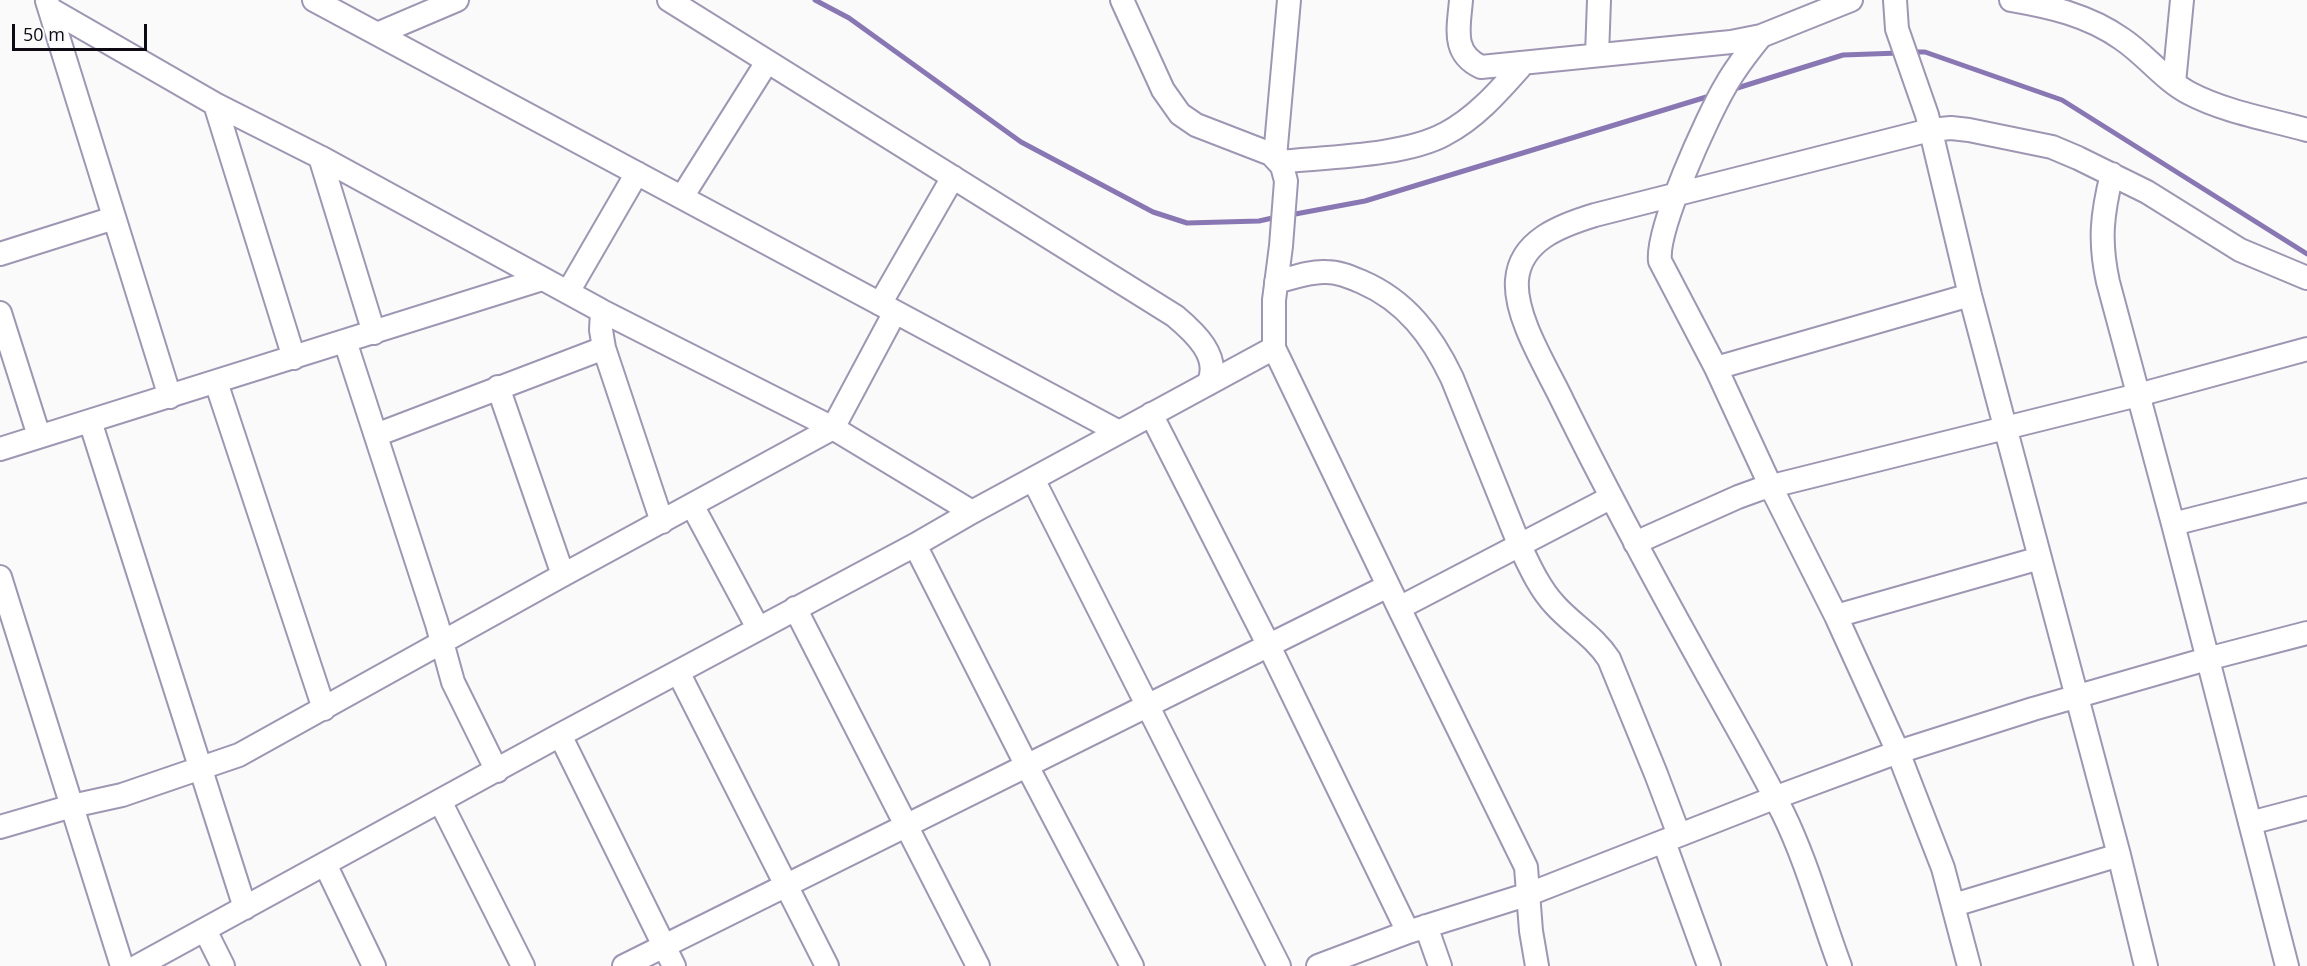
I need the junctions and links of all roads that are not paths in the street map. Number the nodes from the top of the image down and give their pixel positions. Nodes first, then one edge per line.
1 (314, 0) edge
2 (457, 0) edge
3 (669, 0) edge
4 (1122, 0) edge
5 (1289, 0) edge
6 (1461, 0) edge
7 (1599, 0) edge
8 (1851, 0) edge
9 (1895, 0) edge
10 (2011, 0) edge
11 (2182, 0) edge
12 (48, 4) edge
13 (377, 34) junction
14 (1761, 36) junction
15 (1597, 55) junction
16 (767, 62) junction
17 (1523, 64) junction
18 (2174, 83) junction
19 (215, 104) junction
20 (1930, 130) junction
21 (2307, 130) edge
22 (320, 157) junction
23 (1277, 159) junction
24 (637, 173) junction
25 (2112, 174) junction
26 (953, 177) junction
27 (1678, 194) junction
28 (682, 197) junction
29 (114, 218) junction
30 (0, 254) edge
31 (2307, 278) edge
32 (542, 279) junction
33 (1276, 282) junction
34 (568, 292) junction
35 (1970, 295) junction
36 (888, 308) junction
37 (602, 311) junction
38 (0, 313) edge
39 (374, 333) junction
40 (345, 341) junction
41 (604, 348) junction
42 (1274, 348) junction
43 (2307, 349) edge
44 (294, 358) junction
45 (1716, 368) junction
46 (216, 382) junction
47 (1208, 384) junction
48 (498, 387) junction
49 (2138, 395) junction
50 (170, 396) junction
51 (1151, 414) junction
52 (90, 421) junction
53 (833, 428) junction
54 (2006, 428) junction
55 (1119, 432) junction
56 (376, 435) junction
57 (39, 436) junction
58 (0, 449) edge
59 (1034, 479) junction
60 (1771, 487) junction
61 (2307, 490) edge
62 (1610, 498) junction
63 (693, 505) junction
64 (972, 512) junction
65 (662, 522) junction
66 (2173, 524) junction
67 (1635, 543) junction
68 (1519, 544) junction
69 (915, 545) junction
70 (2040, 558) junction
71 (563, 575) junction
72 (0, 577) edge
73 (1388, 586) junction
74 (795, 608) junction
75 (1399, 608) junction
76 (1836, 616) junction
77 (758, 628) junction
78 (2307, 633) edge
79 (441, 643) junction
80 (1269, 646) junction
81 (2207, 658) junction
82 (678, 672) junction
83 (2077, 697) junction
84 (1148, 707) junction
85 (324, 709) junction
86 (560, 735) junction
87 (1898, 752) junction
88 (1027, 766) junction
89 (200, 769) junction
90 (497, 771) junction
91 (1774, 798) junction
92 (440, 801) junction
93 (72, 806) junction
94 (2307, 808) edge
95 (2250, 823) junction
96 (906, 825) junction
97 (0, 826) edge
98 (1671, 839) junction
99 (2119, 855) junction
100 (325, 864) junction
101 (786, 884) junction
102 (1529, 894) junction
103 (1954, 905) junction
104 (245, 908) junction
105 (1417, 929) junction
106 (205, 930) junction
107 (664, 945) junction
108 (122, 966) edge
109 (138, 966) edge
110 (223, 966) edge
111 (375, 966) edge
112 (523, 966) edge
113 (624, 966) edge
114 (674, 966) edge
115 (827, 966) edge
116 (978, 966) edge
117 (1132, 966) edge
118 (1279, 966) edge
119 (1318, 966) edge
120 (1440, 966) edge
121 (1537, 966) edge
122 (1709, 966) edge
123 (1840, 966) edge
124 (1969, 966) edge
125 (2146, 966) edge
126 (2287, 966) edge

1 - 13 street
2 - 13 street
3 - 16 street
4 - 23 street
5 - 23 street
6 - 17 street
7 - 15 street
8 - 14 street
9 - 20 street
10 - 18 street
11 - 18 street
12 - 19 street
12 - 29 street
13 - 24 street
14 - 15 street
14 - 27 street
15 - 17 street
16 - 26 street
16 - 28 street
17 - 23 street
18 - 21 street
19 - 22 street
19 - 44 street
20 - 25 street
20 - 27 street
20 - 35 street
22 - 32 street
22 - 39 street
23 - 33 street
24 - 28 street
24 - 34 street
25 - 31 street
25 - 49 street
26 - 36 street
26 - 47 street
27 - 45 street
27 - 62 street
28 - 36 street
29 - 30 street
29 - 50 street
32 - 34 street
32 - 39 street
33 - 42 street
33 - 68 street
34 - 37 street
35 - 45 street
35 - 54 street
36 - 53 street
36 - 55 street
37 - 41 street
37 - 53 street
38 - 57 street
39 - 40 street
40 - 44 street
40 - 56 street
41 - 48 street
41 - 65 street
42 - 47 street
42 - 73 street
43 - 49 street
44 - 46 street
45 - 60 street
46 - 50 street
46 - 85 street
47 - 51 street
48 - 56 street
48 - 71 street
49 - 54 street
49 - 66 street
50 - 52 street
51 - 55 street
51 - 80 street
52 - 57 street
52 - 89 street
53 - 63 street
53 - 64 street
54 - 60 street
54 - 70 street
55 - 59 street
56 - 79 street
57 - 58 street
59 - 64 street
59 - 84 street
60 - 67 street
60 - 76 street
61 - 66 street
62 - 67 street
62 - 68 street
63 - 65 street
63 - 77 street
64 - 69 street
65 - 71 street
66 - 81 street
67 - 91 street
68 - 75 street
68 - 98 street
69 - 74 street
69 - 88 street
70 - 76 street
70 - 83 street
71 - 79 street
72 - 93 street
73 - 75 street
73 - 80 street
74 - 77 street
74 - 96 street
75 - 102 street
76 - 87 street
77 - 82 street
78 - 81 street
79 - 85 street
79 - 90 street
80 - 84 street
80 - 105 street
81 - 83 street
81 - 95 street
82 - 86 street
82 - 101 street
83 - 87 street
83 - 99 street
84 - 88 street
84 - 118 street
85 - 89 street
86 - 90 street
86 - 107 street
87 - 91 street
87 - 103 street
88 - 96 street
88 - 117 street
89 - 93 street
89 - 104 street
90 - 92 street
91 - 98 street
91 - 123 street
92 - 100 street
92 - 112 street
93 - 97 street
93 - 108 street
94 - 95 street
95 - 126 street
96 - 101 street
96 - 116 street
98 - 102 street
98 - 122 street
99 - 103 street
99 - 125 street
100 - 104 street
100 - 111 street
101 - 107 street
101 - 115 street
102 - 105 street
102 - 121 street
103 - 124 street
104 - 106 street
105 - 119 street
105 - 120 street
106 - 109 street
106 - 110 street
107 - 113 street
107 - 114 street

